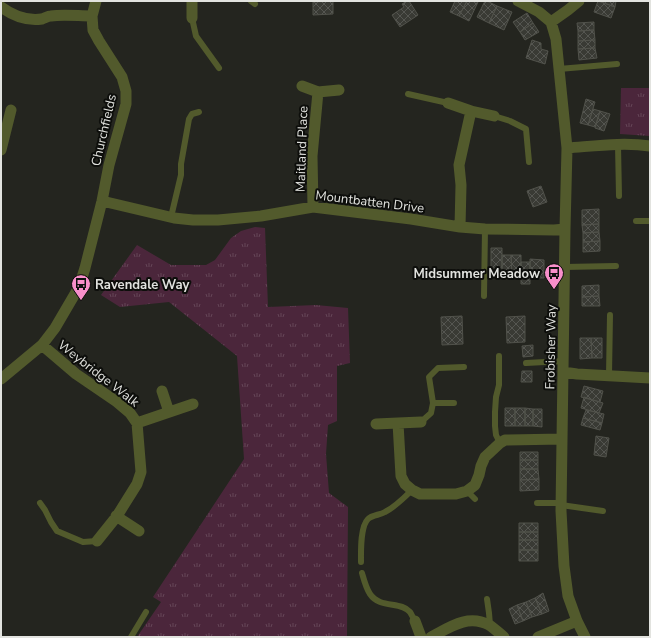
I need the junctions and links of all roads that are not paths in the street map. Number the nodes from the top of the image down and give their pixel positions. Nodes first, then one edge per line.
1 (96, 1) edge
2 (192, 1) edge
3 (518, 1) edge
4 (579, 1) edge
5 (1, 7) edge
6 (92, 16) junction
7 (192, 18) joint
8 (551, 22) junction
9 (617, 64) dead end
10 (219, 68) dead end
11 (559, 69) junction
12 (302, 86) dead end
13 (339, 90) dead end
14 (318, 92) junction
15 (408, 94) dead end
16 (448, 103) joint
17 (11, 110) dead end
18 (472, 111) junction
19 (199, 112) dead end
20 (494, 116) joint
21 (618, 145) junction
22 (650, 146) edge
23 (567, 148) junction
24 (1, 150) edge
25 (529, 162) dead end
26 (619, 196) dead end
27 (102, 201) junction
28 (313, 207) junction
29 (171, 218) junction
30 (636, 221) dead end
31 (650, 221) edge
32 (460, 227) junction
33 (485, 229) junction
34 (565, 229) junction
35 (616, 266) dead end
36 (564, 267) junction
37 (484, 296) dead end
38 (610, 315) dead end
39 (42, 345) junction
40 (499, 356) dead end
41 (564, 361) junction
42 (526, 362) dead end
43 (464, 367) dead end
44 (564, 372) junction
45 (609, 375) junction
46 (1, 378) edge
47 (650, 378) edge
48 (162, 391) dead end
49 (433, 403) junction
50 (193, 404) dead end
51 (454, 404) dead end
52 (169, 412) junction
53 (421, 422) joint
54 (137, 423) junction
55 (398, 423) junction
56 (376, 424) dead end
57 (562, 439) junction
58 (500, 443) junction
59 (412, 490) junction
60 (537, 503) dead end
61 (40, 504) dead end
62 (561, 504) junction
63 (603, 511) dead end
64 (116, 516) junction
65 (139, 531) dead end
66 (97, 541) joint
67 (361, 562) dead end
68 (362, 573) dead end
69 (487, 600) dead end
70 (146, 612) dead end
71 (415, 621) joint
72 (577, 621) junction
73 (490, 625) junction
74 (130, 637) edge
75 (421, 637) edge
76 (431, 637) edge
77 (504, 637) edge
78 (538, 637) edge
79 (585, 637) edge

1 - 6 street, Churchfields
2 - 7 street
3 - 8 street
4 - 8 street
5 - 6 street
6 - 27 street, Churchfields
7 - 10 lane
8 - 11 street, Frobisher Way
9 - 11 lane
11 - 23 street, Frobisher Way
12 - 14 street, Maitland Place
13 - 14 street, Maitland Place
14 - 28 street, Maitland Place
15 - 16 lane
16 - 18 street
17 - 24 street
18 - 20 street
18 - 32 street
19 - 29 lane
20 - 25 lane
21 - 22 street
21 - 23 street
21 - 26 lane
23 - 34 street, Frobisher Way
27 - 29 street, Mountbatten Drive
27 - 39 street
28 - 29 street, Mountbatten Drive
28 - 32 street, Mountbatten Drive
30 - 31 lane
32 - 33 street, Mountbatten Drive
33 - 34 street, Mountbatten Drive
33 - 37 lane
34 - 36 street, Frobisher Way
35 - 36 lane
36 - 41 street, Frobisher Way
38 - 45 lane
39 - 46 street
39 - 54 street, Weybridge Walk
40 - 58 lane
41 - 42 lane
41 - 44 street, Frobisher Way
43 - 49 lane
44 - 45 street
44 - 57 street, Frobisher Way
45 - 47 street
48 - 52 street
49 - 51 lane
49 - 53 lane
50 - 52 street, Weybridge Walk
52 - 54 street, Weybridge Walk
53 - 55 street
54 - 64 street, Weybridge Walk
55 - 56 street
55 - 59 street
57 - 58 street
57 - 62 street, Frobisher Way
58 - 59 street
59 - 67 lane
60 - 62 lane
61 - 66 lane
62 - 63 lane
62 - 72 street, Frobisher Way
64 - 65 street
64 - 66 street, Weybridge Walk
68 - 71 lane
69 - 73 lane
70 - 74 lane
71 - 75 street
72 - 78 street
72 - 79 street, Frobisher Way
73 - 76 street
73 - 77 street

